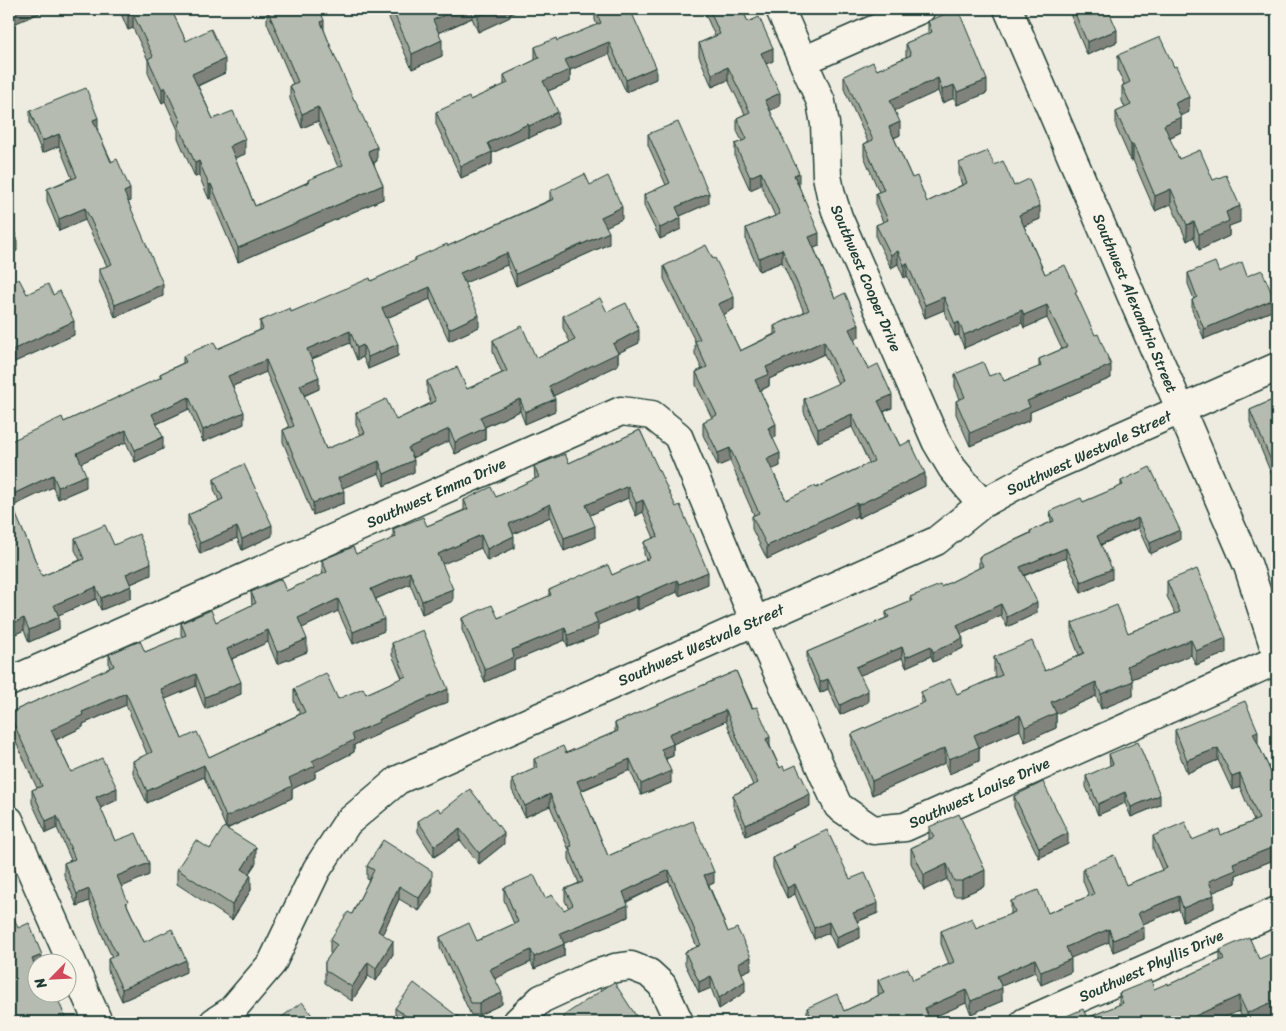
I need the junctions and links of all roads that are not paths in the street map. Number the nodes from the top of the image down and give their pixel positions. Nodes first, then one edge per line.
1 (780, 9) edge
2 (921, 9) edge
3 (1008, 9) edge
4 (803, 61) junction
5 (1277, 367) edge
6 (1181, 410) junction
7 (982, 504) junction
8 (755, 622) junction
9 (1277, 655) edge
10 (1277, 660) edge
11 (9, 682) edge
12 (9, 820) edge
13 (1277, 910) edge
14 (98, 1022) edge
15 (214, 1022) edge
16 (517, 1022) edge
17 (680, 1022) edge
18 (1025, 1022) edge

1 - 4 street, Southwest Cooper Drive
2 - 4 street
3 - 6 street, Southwest Alexandria Street
4 - 7 street, Southwest Cooper Drive
5 - 6 street, Southwest Westvale Street
6 - 7 street, Southwest Westvale Street
6 - 9 street, Southwest Alexandria Street
7 - 8 street, Southwest Westvale Street
8 - 10 street, Southwest Louise Drive
8 - 11 street, Southwest Emma Drive
8 - 15 street, Southwest Westvale Street
12 - 14 street
13 - 18 street, Southwest Phyllis Drive
16 - 17 street

